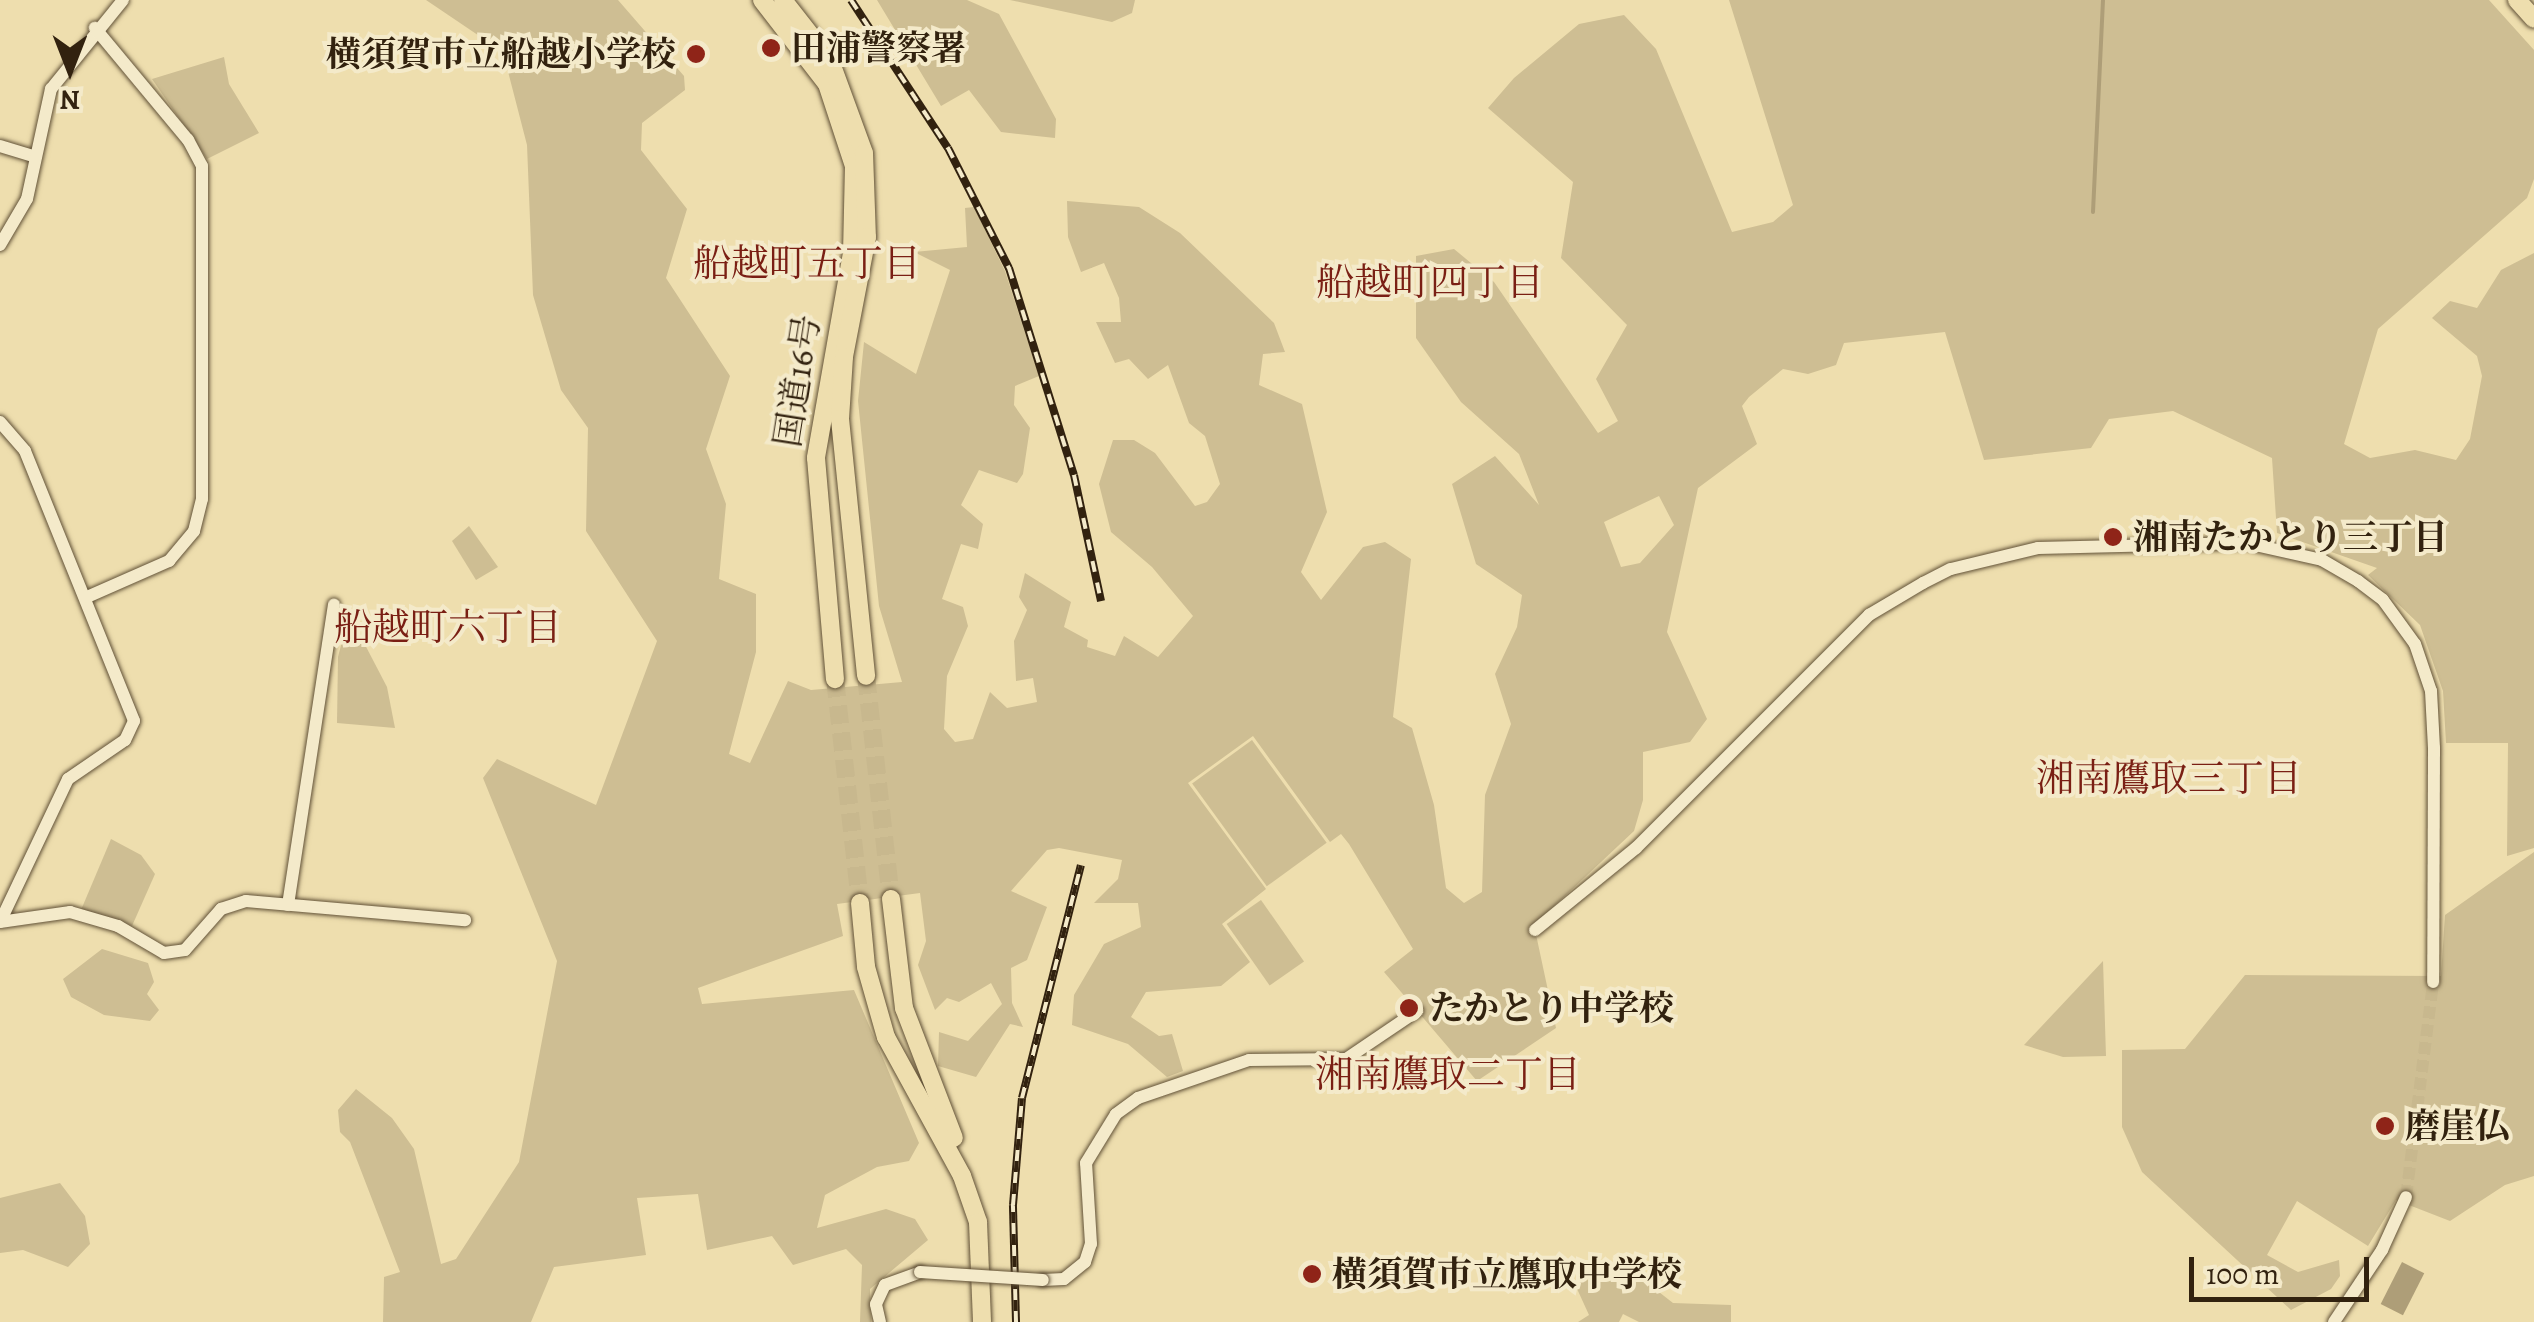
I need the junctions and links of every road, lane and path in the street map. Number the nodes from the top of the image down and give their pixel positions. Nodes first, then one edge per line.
1 (122, 0) edge
2 (762, 0) edge
3 (783, 0) edge
4 (2517, 0) edge
5 (2534, 20) edge
6 (94, 28) junction
7 (0, 146) edge
8 (35, 157) junction
9 (0, 245) edge
10 (0, 422) edge
11 (854, 564) junction
12 (825, 571) junction
13 (858, 595) junction
14 (86, 598) junction
15 (828, 602) junction
16 (334, 604) dead end
17 (866, 676) tunnel mouth
18 (835, 680) tunnel mouth
19 (891, 899) tunnel mouth
20 (860, 903) tunnel mouth
21 (288, 905) junction
22 (465, 920) dead end
23 (0, 922) edge
24 (1535, 930) dead end
25 (2433, 982) tunnel mouth
26 (1417, 1011) dead end
27 (2406, 1197) tunnel mouth
28 (880, 1322) edge
29 (982, 1322) edge
30 (994, 1322) edge
31 (2334, 1322) edge

1 - 6 street
2 - 12 highway, 国道16号
3 - 11 highway, 国道16号
4 - 5 highway
6 - 8 street
6 - 14 street
7 - 8 street
8 - 9 street
10 - 14 street
11 - 12 highway
11 - 13 highway, 国道16号
12 - 15 highway, 国道16号
13 - 15 highway
13 - 17 highway, 国道16号
14 - 23 street
15 - 18 highway, 国道16号
16 - 21 street
19 - 30 highway
20 - 29 highway
21 - 22 street
21 - 23 street
24 - 25 street
26 - 28 street, bridge
27 - 31 street

